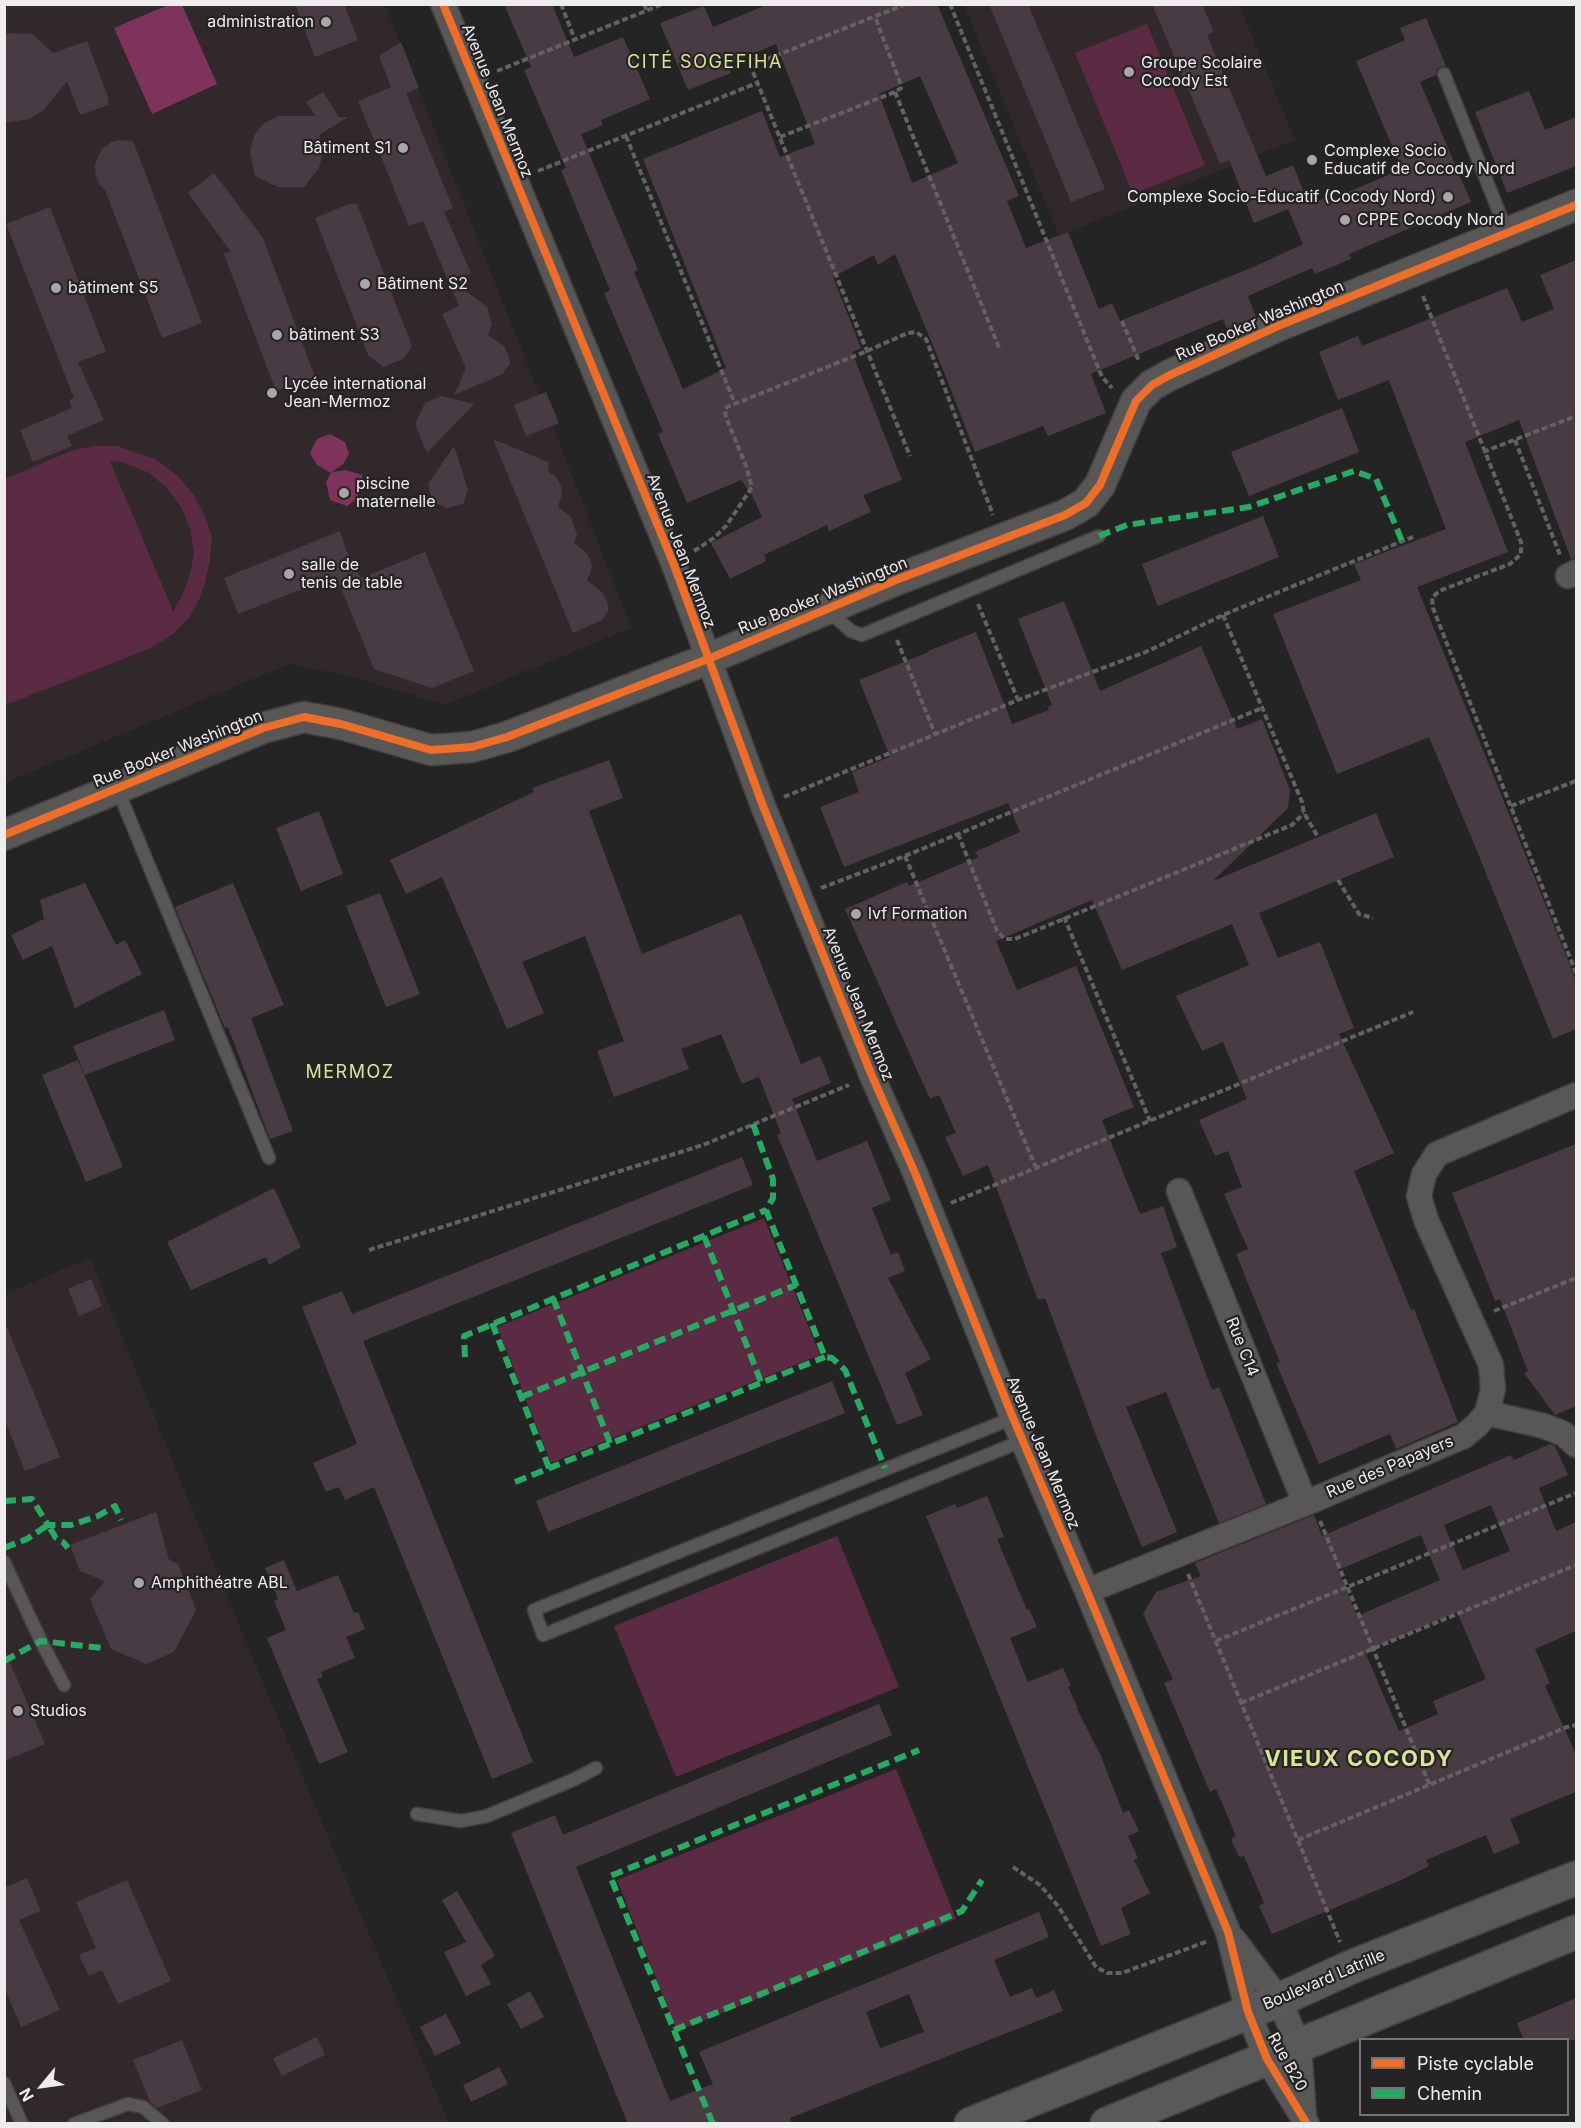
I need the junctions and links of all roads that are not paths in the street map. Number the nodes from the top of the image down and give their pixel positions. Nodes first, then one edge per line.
1 (443, 4) edge
2 (1444, 74) dead end
3 (1576, 205) edge
4 (1507, 233) junction
5 (1099, 536) dead end
6 (827, 610) junction
7 (708, 659) junction
8 (116, 788) junction
9 (4, 834) edge
10 (1576, 1095) edge
11 (269, 1158) dead end
12 (1179, 1191) dead end
13 (1487, 1413) junction
14 (1012, 1418) junction
15 (1022, 1441) junction
16 (1576, 1445) edge
17 (1308, 1502) junction
18 (4, 1562) edge
19 (1087, 1591) junction
20 (64, 1685) dead end
21 (596, 1768) dead end
22 (417, 1814) dead end
23 (1576, 1878) edge
24 (1228, 1932) junction
25 (1576, 1932) edge
26 (1279, 2000) junction
27 (1248, 2012) junction
28 (1299, 2046) junction
29 (1267, 2059) junction
30 (5, 2085) edge
31 (1306, 2121) edge
32 (22, 2124) edge
33 (74, 2124) edge
34 (163, 2124) edge
35 (971, 2124) edge
36 (1107, 2124) edge

1 - 7 street, Avenue Jean Mermoz
2 - 4 lane
3 - 4 street, Rue Booker Washington
4 - 6 street, Rue Booker Washington
5 - 6 lane
6 - 7 street, Rue Booker Washington
7 - 8 street, Rue Booker Washington
7 - 14 street, Avenue Jean Mermoz
8 - 9 street, Rue Booker Washington
8 - 11 lane
10 - 13 street
12 - 17 street, Rue C14
13 - 16 street
13 - 17 street, Rue des Papayers
14 - 15 street, Avenue Jean Mermoz
14 - 15 lane
15 - 19 street, Avenue Jean Mermoz
17 - 19 street, Rue des Papayers
18 - 20 lane
19 - 24 street, Avenue Jean Mermoz
21 - 22 lane
23 - 26 main road, Boulevard Latrille
24 - 26 street, Avenue Jean Mermoz
24 - 27 street, Avenue Jean Mermoz
25 - 28 main road
26 - 27 main road, Boulevard Latrille
26 - 28 street, Rue B20
27 - 29 street, Rue B20
27 - 35 main road, Boulevard Latrille
28 - 29 main road
28 - 31 street, Rue B20
29 - 31 street, Rue B20
29 - 36 main road
30 - 32 lane
33 - 34 lane

